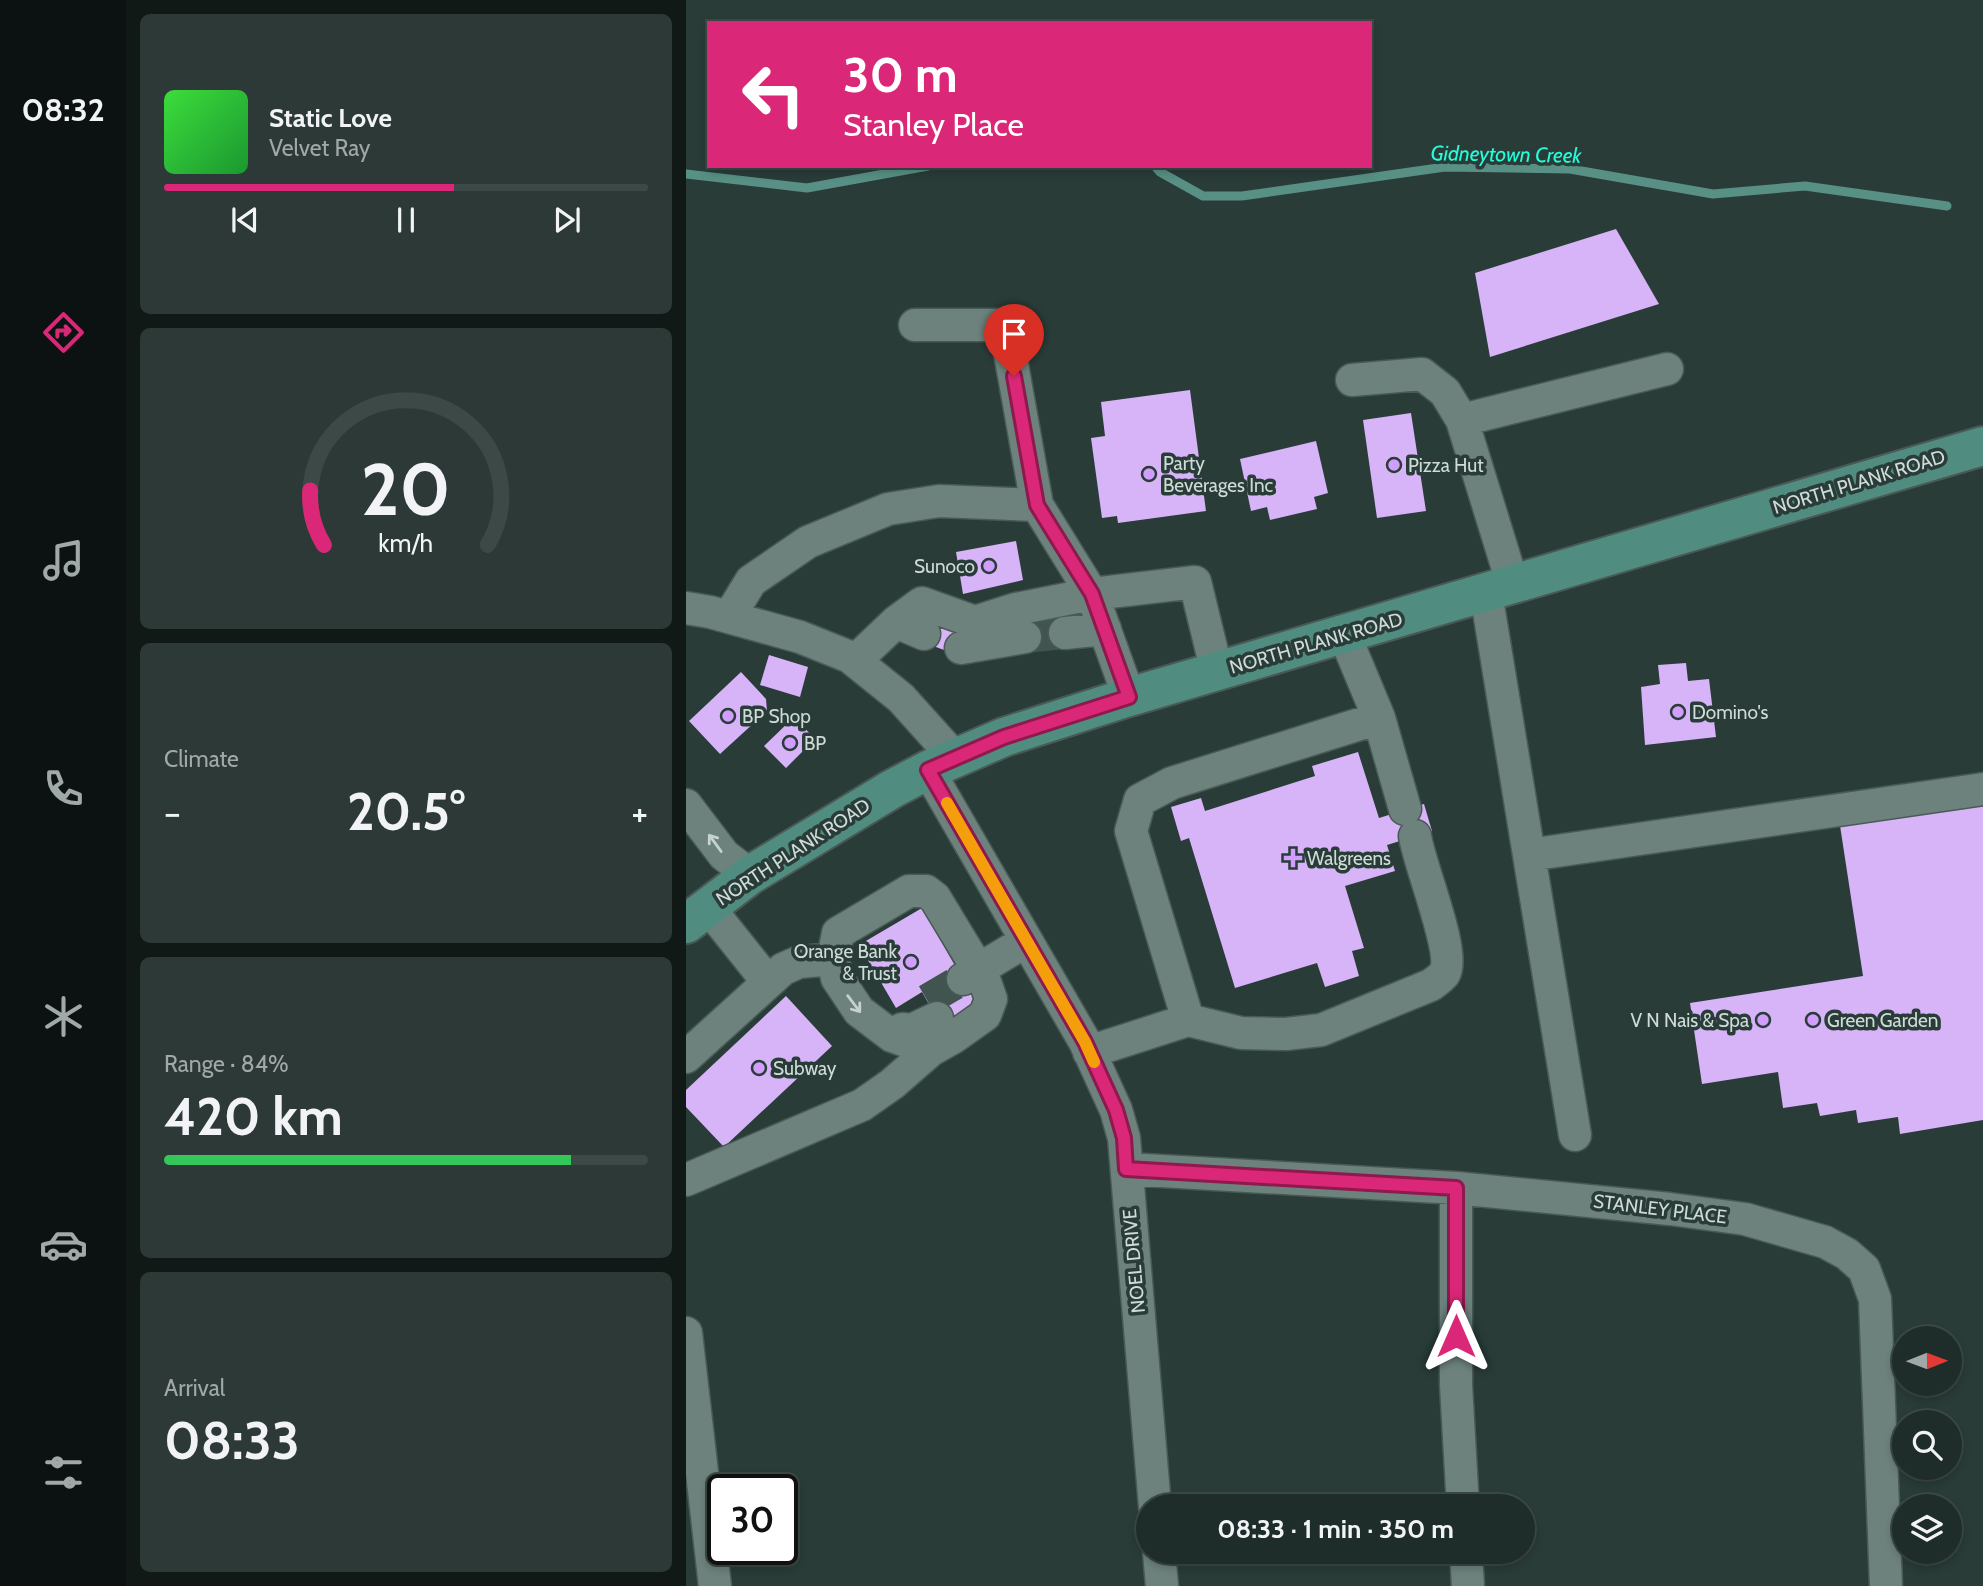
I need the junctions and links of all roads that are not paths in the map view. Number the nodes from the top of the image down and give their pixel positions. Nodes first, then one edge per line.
1 (915, 325) dead end
2 (1667, 369) dead end
3 (1352, 380) dead end
4 (1462, 420) junction
5 (1983, 446) edge
6 (1037, 505) junction
7 (1500, 589) junction
8 (1092, 594) junction
9 (686, 608) edge
10 (729, 617) junction
11 (896, 622) junction
12 (1105, 629) junction
13 (1065, 633) tunnel mouth
14 (924, 634) dead end
15 (1344, 635) junction
16 (974, 637) junction
17 (1025, 637) tunnel mouth
18 (855, 661) junction
19 (1217, 672) junction
20 (1129, 697) junction
21 (1379, 718) junction
22 (941, 764) junction
23 (1983, 789) edge
24 (687, 809) edge
25 (1529, 855) junction
26 (750, 875) junction
27 (697, 916) edge
28 (1026, 941) junction
29 (833, 960) junction
30 (768, 982) junction
31 (975, 983) junction
32 (932, 1009) tunnel mouth
33 (1188, 1020) junction
34 (897, 1032) junction
35 (931, 1050) junction
36 (1089, 1052) junction
37 (686, 1057) edge
38 (1575, 1135) dead end
39 (692, 1167) edge
40 (1126, 1169) junction
41 (1456, 1188) junction
42 (686, 1333) edge
43 (1154, 1494) edge
44 (1462, 1494) edge
45 (1160, 1564) edge
46 (1467, 1564) edge
47 (715, 1586) edge
48 (1162, 1586) edge
49 (1468, 1586) edge
50 (1886, 1586) edge

1 - 6 street
2 - 4 street
3 - 4 street
4 - 7 street
5 - 7 main road, NORTH PLANK ROAD
6 - 8 street
6 - 10 street
7 - 15 main road, NORTH PLANK ROAD
7 - 25 street
8 - 12 street
8 - 16 street
8 - 19 street
9 - 10 street, NOEL DRIVE
10 - 18 street, NOEL DRIVE
11 - 14 street
11 - 16 street
11 - 18 street
12 - 13 street
12 - 20 street
15 - 19 main road, NORTH PLANK ROAD
15 - 21 street
16 - 17 street
18 - 22 street, NOEL DRIVE
19 - 20 main road, NORTH PLANK ROAD
20 - 22 main road, NORTH PLANK ROAD
21 - 33 street
21 - 33 street
22 - 26 main road, NORTH PLANK ROAD
22 - 28 street, NOEL DRIVE
23 - 25 street
26 -> 24 street
25 - 38 street
26 - 27 main road, NORTH PLANK ROAD
27 - 30 street
28 - 31 street
28 - 36 street, NOEL DRIVE
29 - 30 street
29 - 31 street
29 -> 34 street
30 - 37 street
31 - 35 street
32 - 34 street
33 - 36 street
34 - 35 street
35 - 39 street
36 - 40 street, NOEL DRIVE
40 - 41 street, STANLEY PLACE
40 - 43 street, NOEL DRIVE
41 - 44 street
41 - 50 street, STANLEY PLACE
42 - 47 street
45 - 48 street
46 - 49 street

